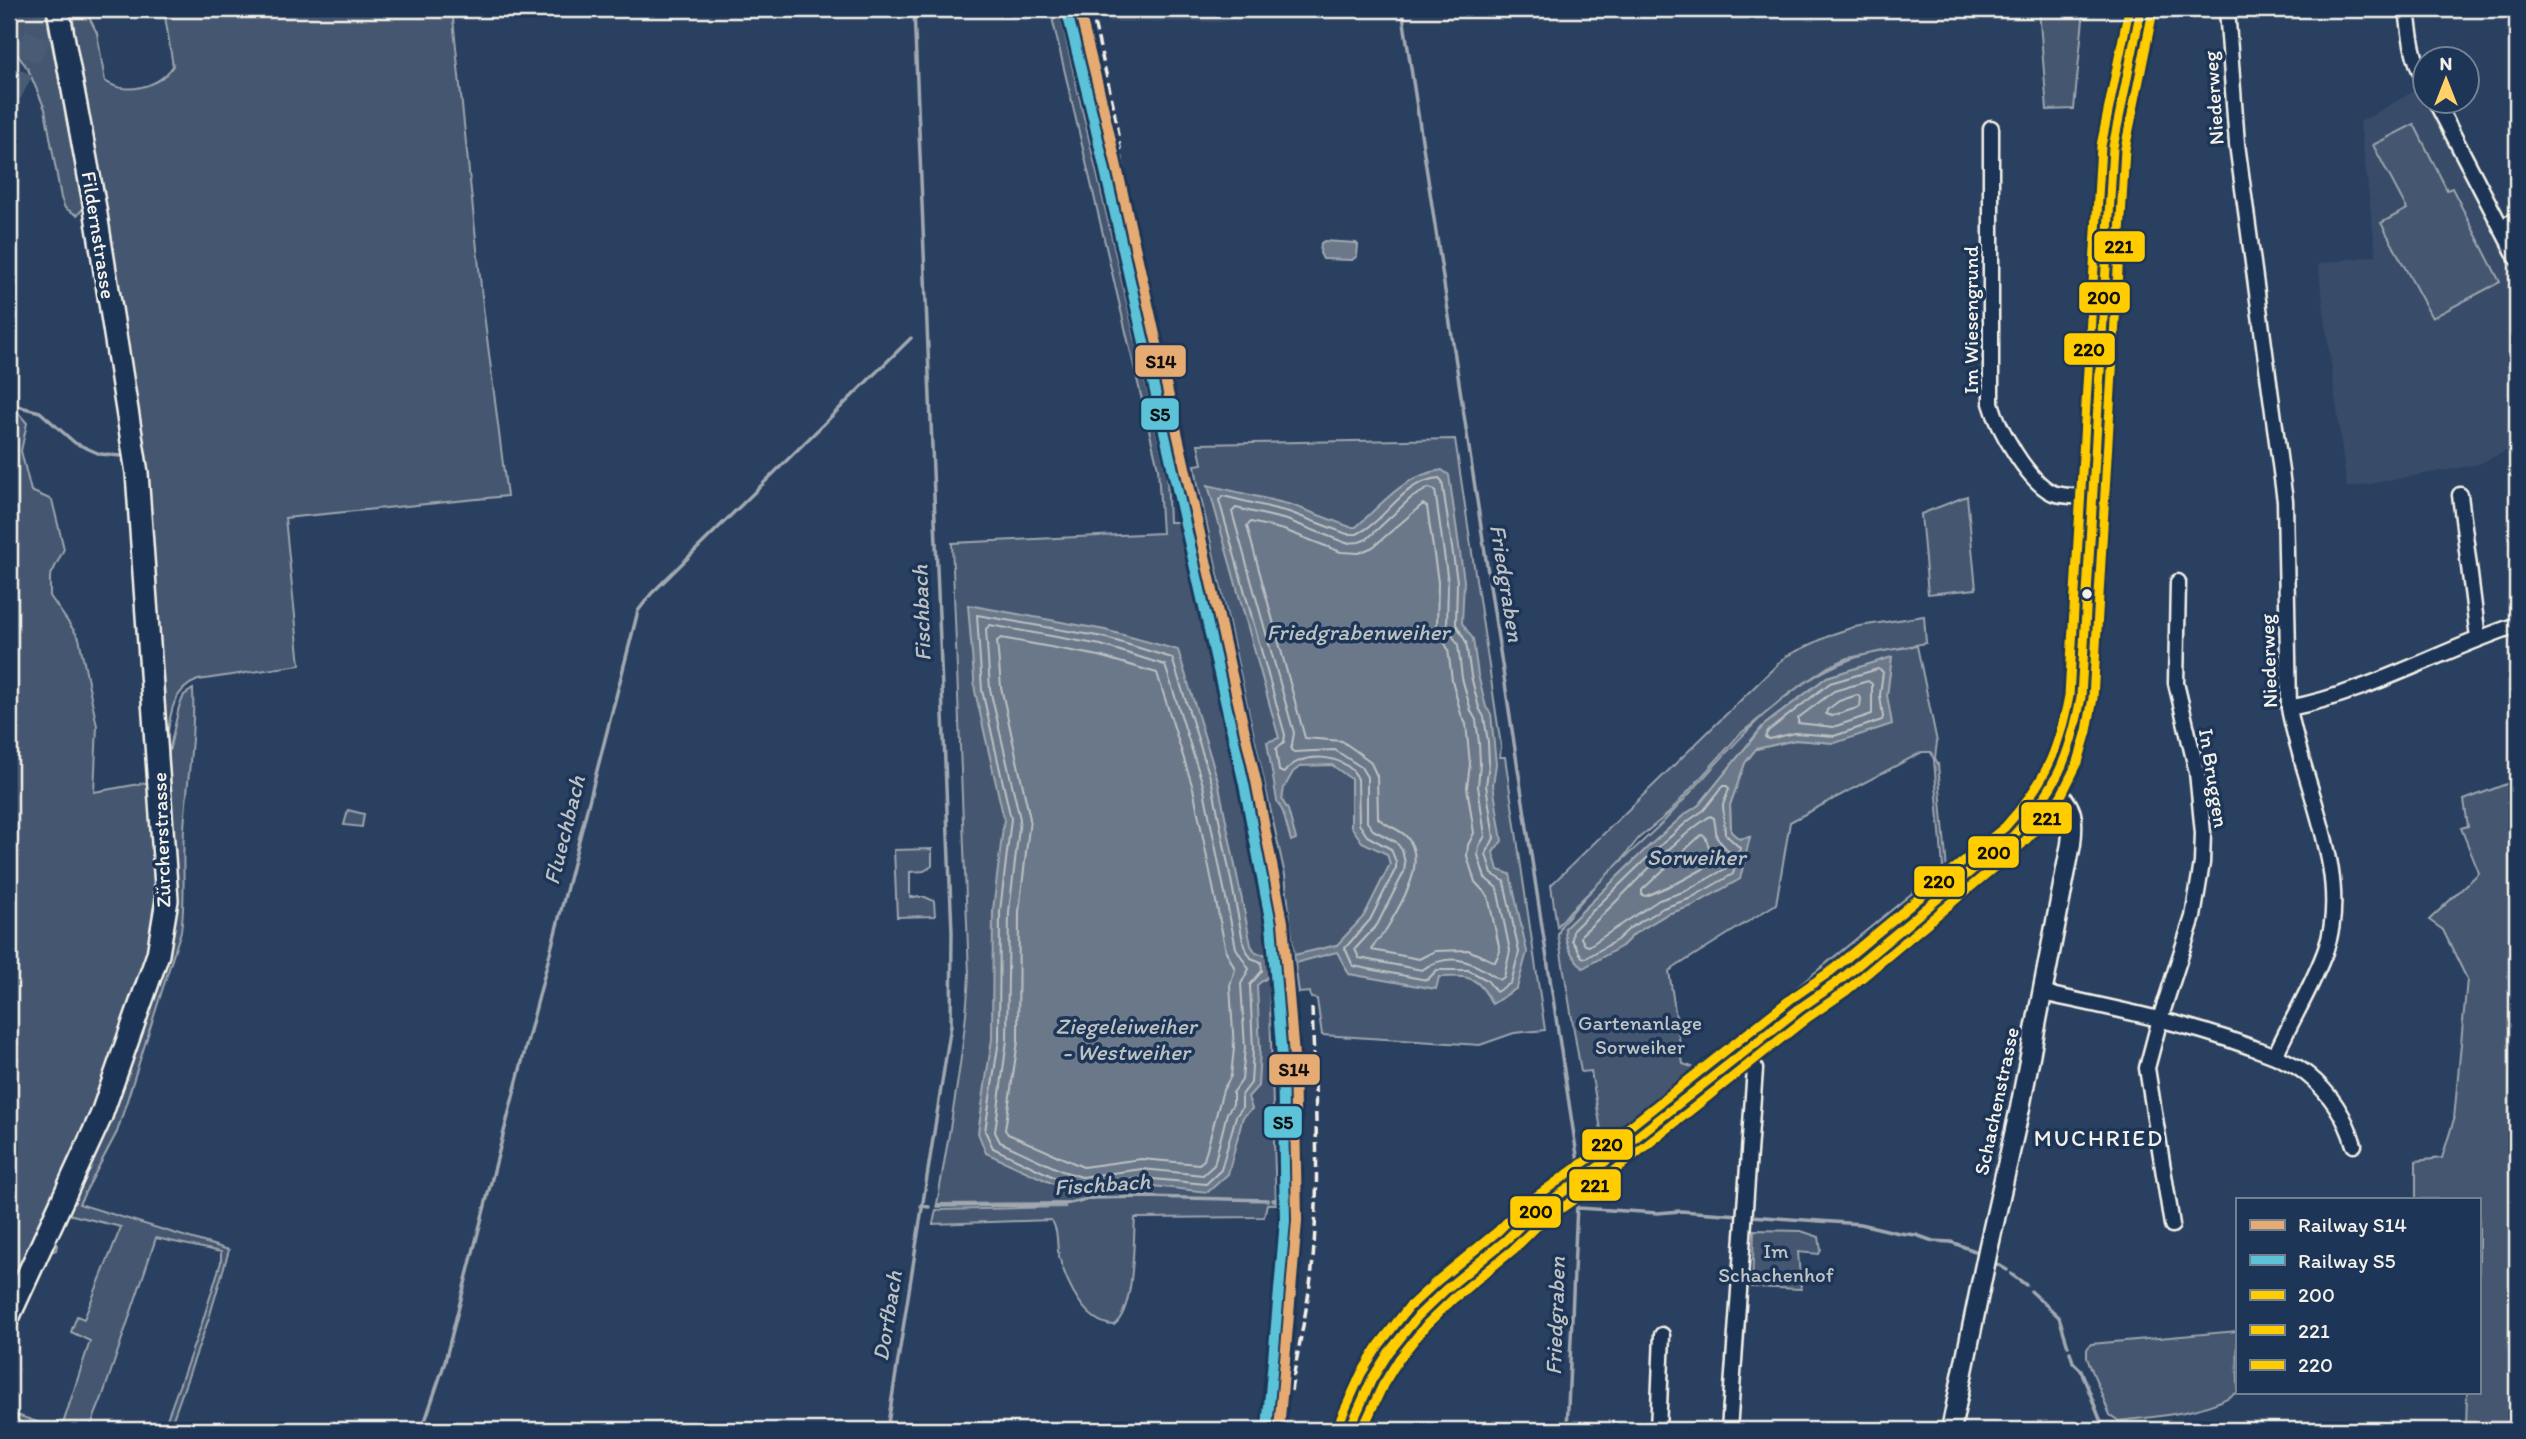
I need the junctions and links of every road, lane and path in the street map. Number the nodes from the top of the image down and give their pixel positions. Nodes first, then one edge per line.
1 (58, 9) edge
2 (2141, 9) edge
3 (2227, 9) edge
4 (2407, 9) edge
5 (2411, 46) edge
6 (2443, 116) edge
7 (1991, 128) dead end
8 (2517, 220) edge
9 (2502, 226) junction
10 (2517, 258) edge
11 (135, 461) joint
12 (2460, 495) dead end
13 (2091, 497) junction
14 (2179, 582) dead end
15 (2517, 625) edge
16 (2478, 638) junction
17 (2289, 708) junction
18 (2051, 789) junction
19 (2042, 993) junction
20 (2160, 1019) junction
21 (1745, 1051) junction
22 (2275, 1056) junction
23 (2354, 1145) dead end
24 (2172, 1225) dead end
25 (9, 1316) edge
26 (1662, 1335) dead end
27 (1349, 1430) edge
28 (1658, 1430) edge
29 (1729, 1430) edge
30 (1951, 1430) edge

1 - 11 main road, Fildernstrasse
2 - 13 main road
3 - 17 street, Niederweg
4 - 5 street
6 - 9 street
7 - 13 street, Im Wiesengrund
8 - 9 street
9 - 10 street
11 - 25 main road, Zürcherstrasse
12 - 16 street
13 - 18 main road
14 - 20 street, In Bruggen
15 - 16 street
16 - 17 street
17 - 22 street, Niederweg
18 - 19 street, Schachenstrasse
18 - 21 main road
19 - 20 street
19 - 30 street, Schachenstrasse
20 - 22 street
20 - 24 street, In Bruggen
21 - 27 main road
21 - 29 street
22 - 23 street
26 - 28 street

